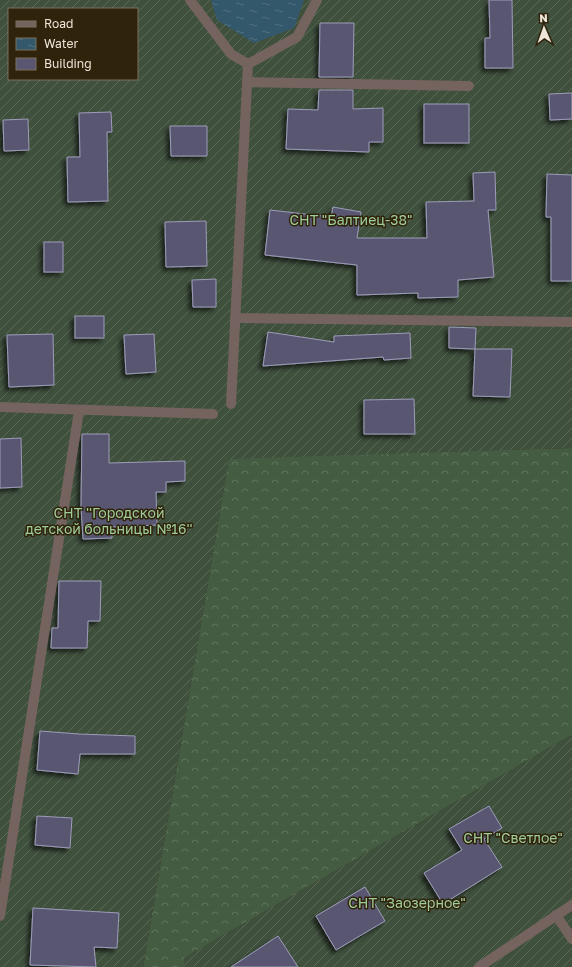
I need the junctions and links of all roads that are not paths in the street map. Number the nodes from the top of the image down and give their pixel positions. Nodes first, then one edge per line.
1 (190, 0) edge
2 (317, 0) edge
3 (248, 64) junction
4 (247, 82) junction
5 (469, 86) dead end
6 (235, 318) junction
7 (572, 322) edge
8 (231, 404) dead end
9 (0, 407) edge
10 (79, 411) junction
11 (213, 414) dead end
12 (572, 905) edge
13 (556, 915) junction
14 (0, 916) edge
15 (572, 939) edge
16 (479, 967) edge

1 - 3 street
2 - 3 street
3 - 4 street
4 - 5 street
4 - 6 street
6 - 7 street
6 - 8 street
9 - 10 street
10 - 11 street
10 - 14 street
12 - 13 street
13 - 15 street
13 - 16 street

